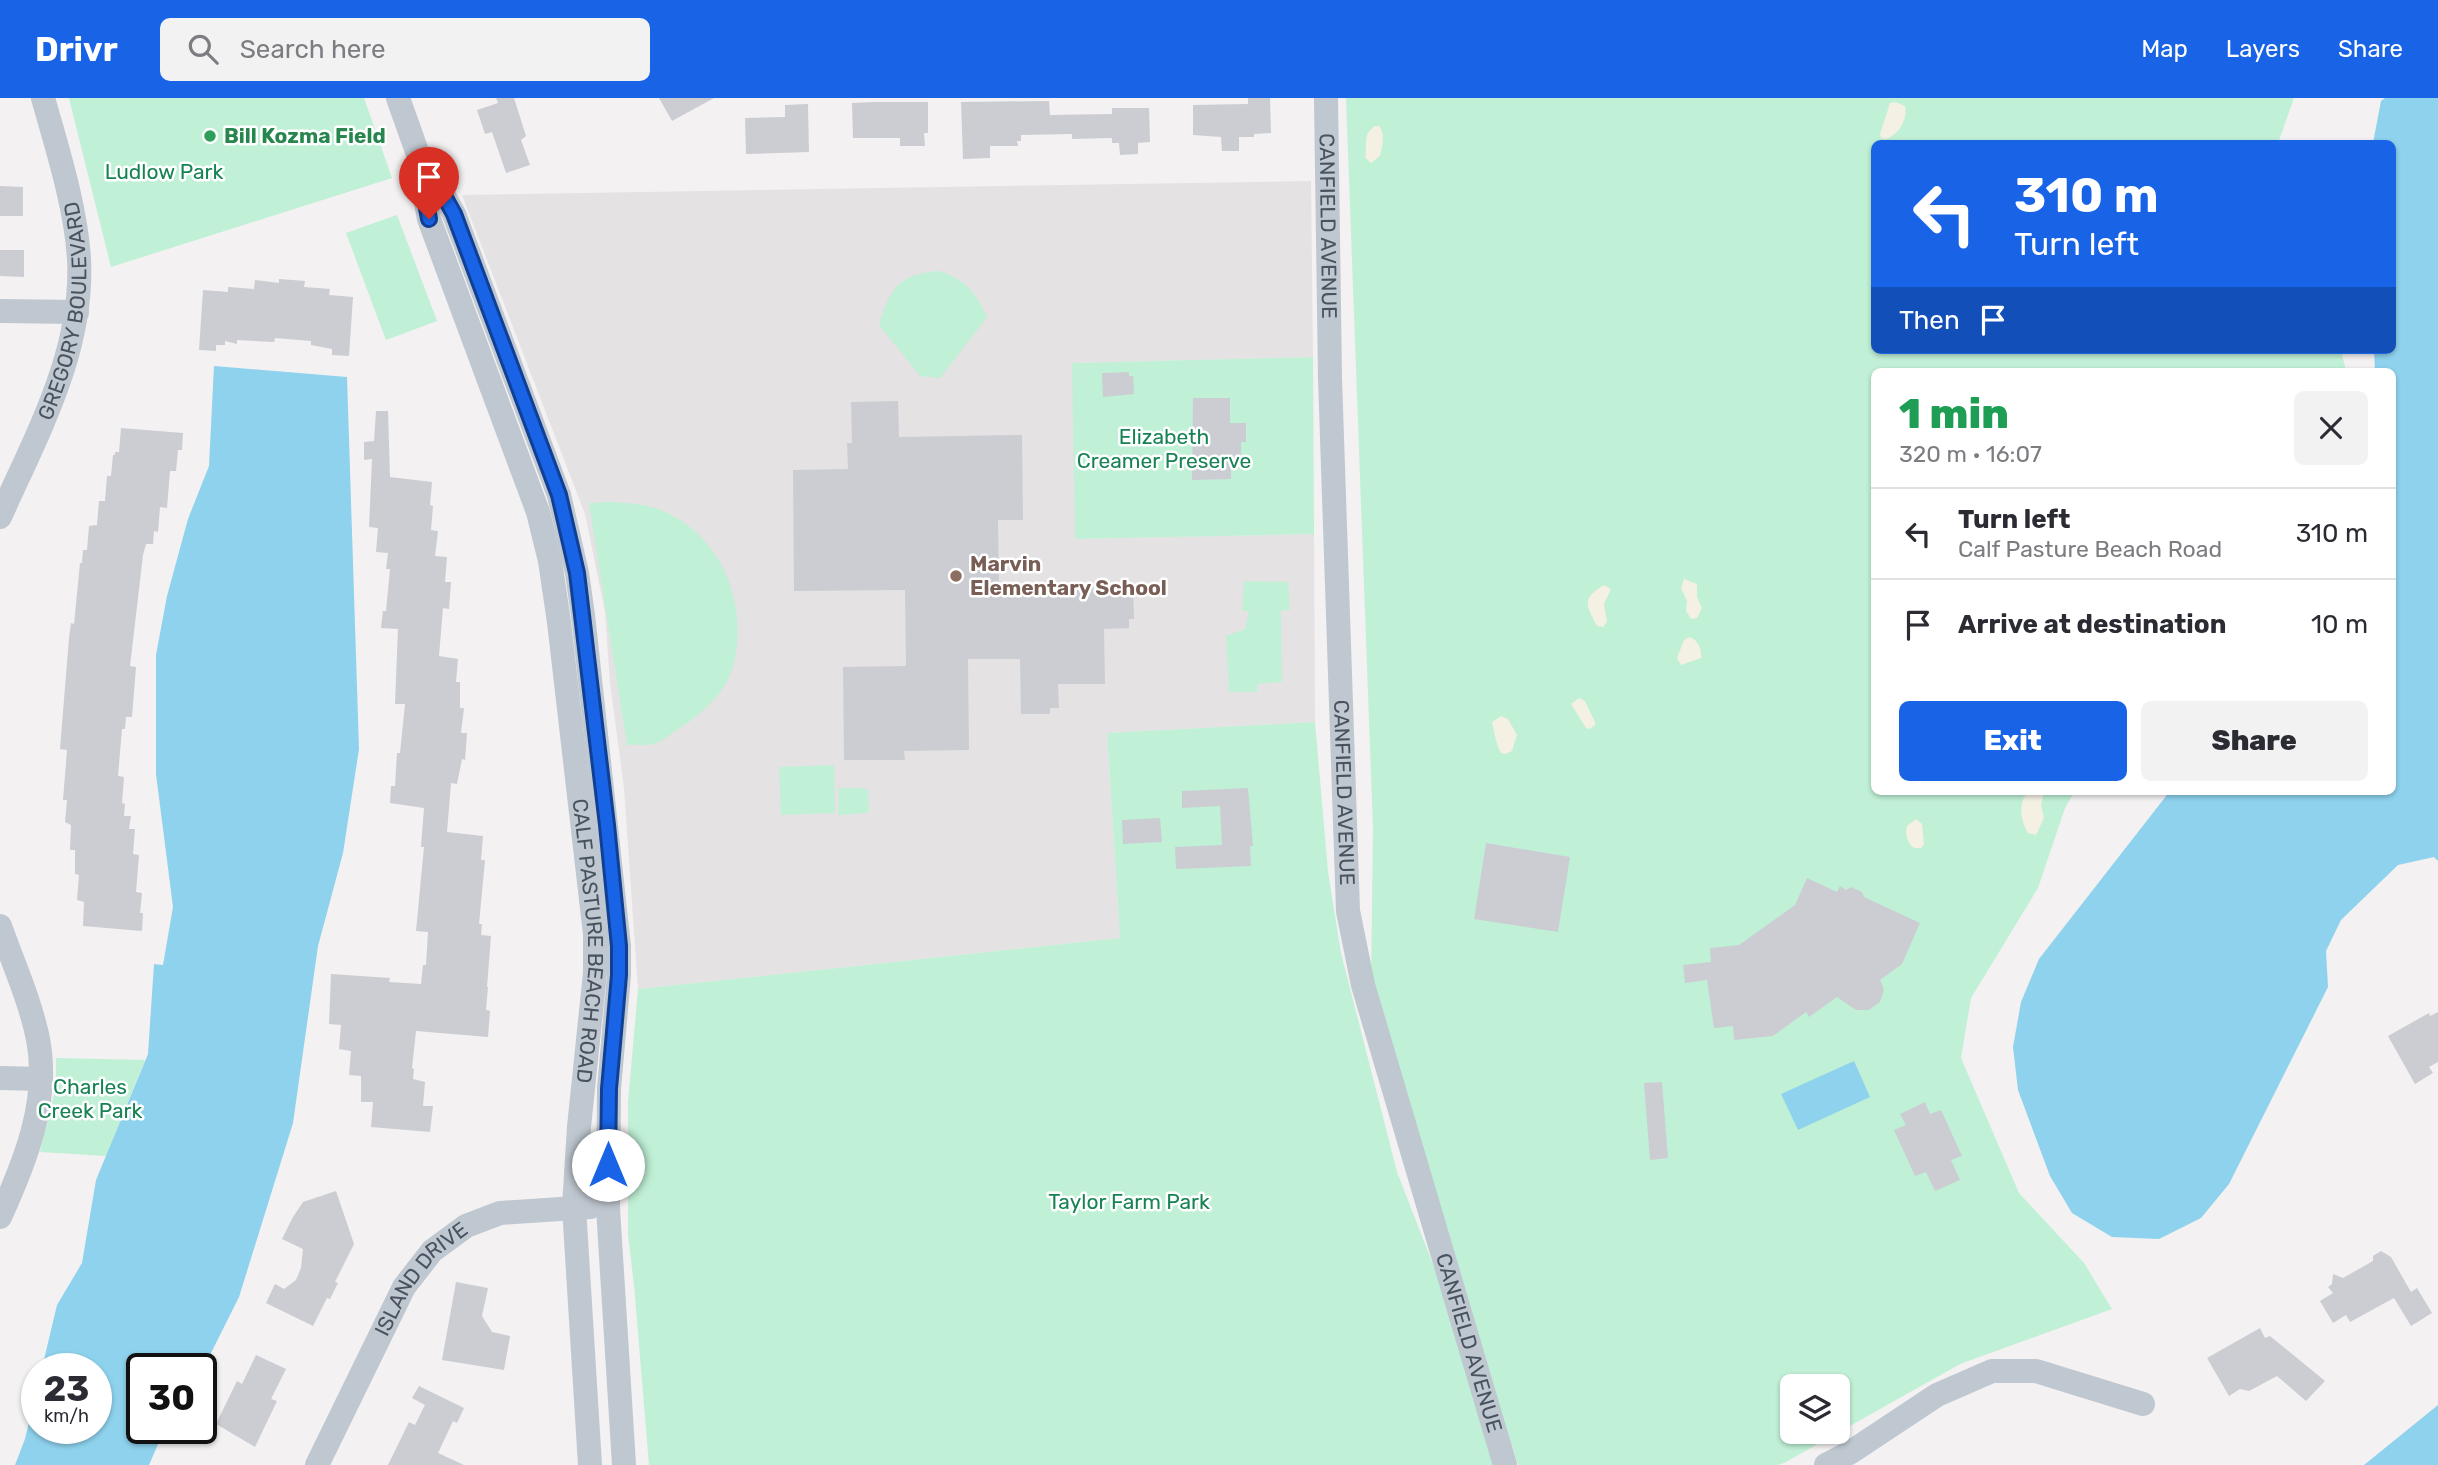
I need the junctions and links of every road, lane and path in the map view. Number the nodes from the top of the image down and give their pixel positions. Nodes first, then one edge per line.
1 (43, 98) edge
2 (398, 98) edge
3 (1326, 98) edge
4 (426, 177) junction
5 (0, 311) edge
6 (77, 312) junction
7 (559, 495) junction
8 (534, 503) junction
9 (0, 517) edge
10 (0, 926) edge
11 (0, 1078) edge
12 (41, 1079) junction
13 (574, 1207) junction
14 (608, 1208) junction
15 (0, 1217) edge
16 (2143, 1404) dead end
17 (317, 1465) edge
18 (590, 1465) edge
19 (624, 1465) edge
20 (1505, 1465) edge
21 (1826, 1465) edge

1 - 6 street, GREGORY BOULEVARD
2 - 4 street, CALF PASTURE BEACH ROAD
3 - 20 street, CANFIELD AVENUE
4 - 7 street, CALF PASTURE BEACH ROAD
4 - 8 street, CALF PASTURE BEACH ROAD
5 - 6 street
6 - 9 street, GREGORY BOULEVARD
7 - 8 street
7 - 14 street, CALF PASTURE BEACH ROAD
8 - 13 street, CALF PASTURE BEACH ROAD
10 - 12 street
11 - 12 street
12 - 15 street
13 - 14 street, ISLAND DRIVE
13 - 17 street, ISLAND DRIVE
13 - 18 street, CALF PASTURE BEACH ROAD
14 - 19 street, CALF PASTURE BEACH ROAD
16 - 21 street

